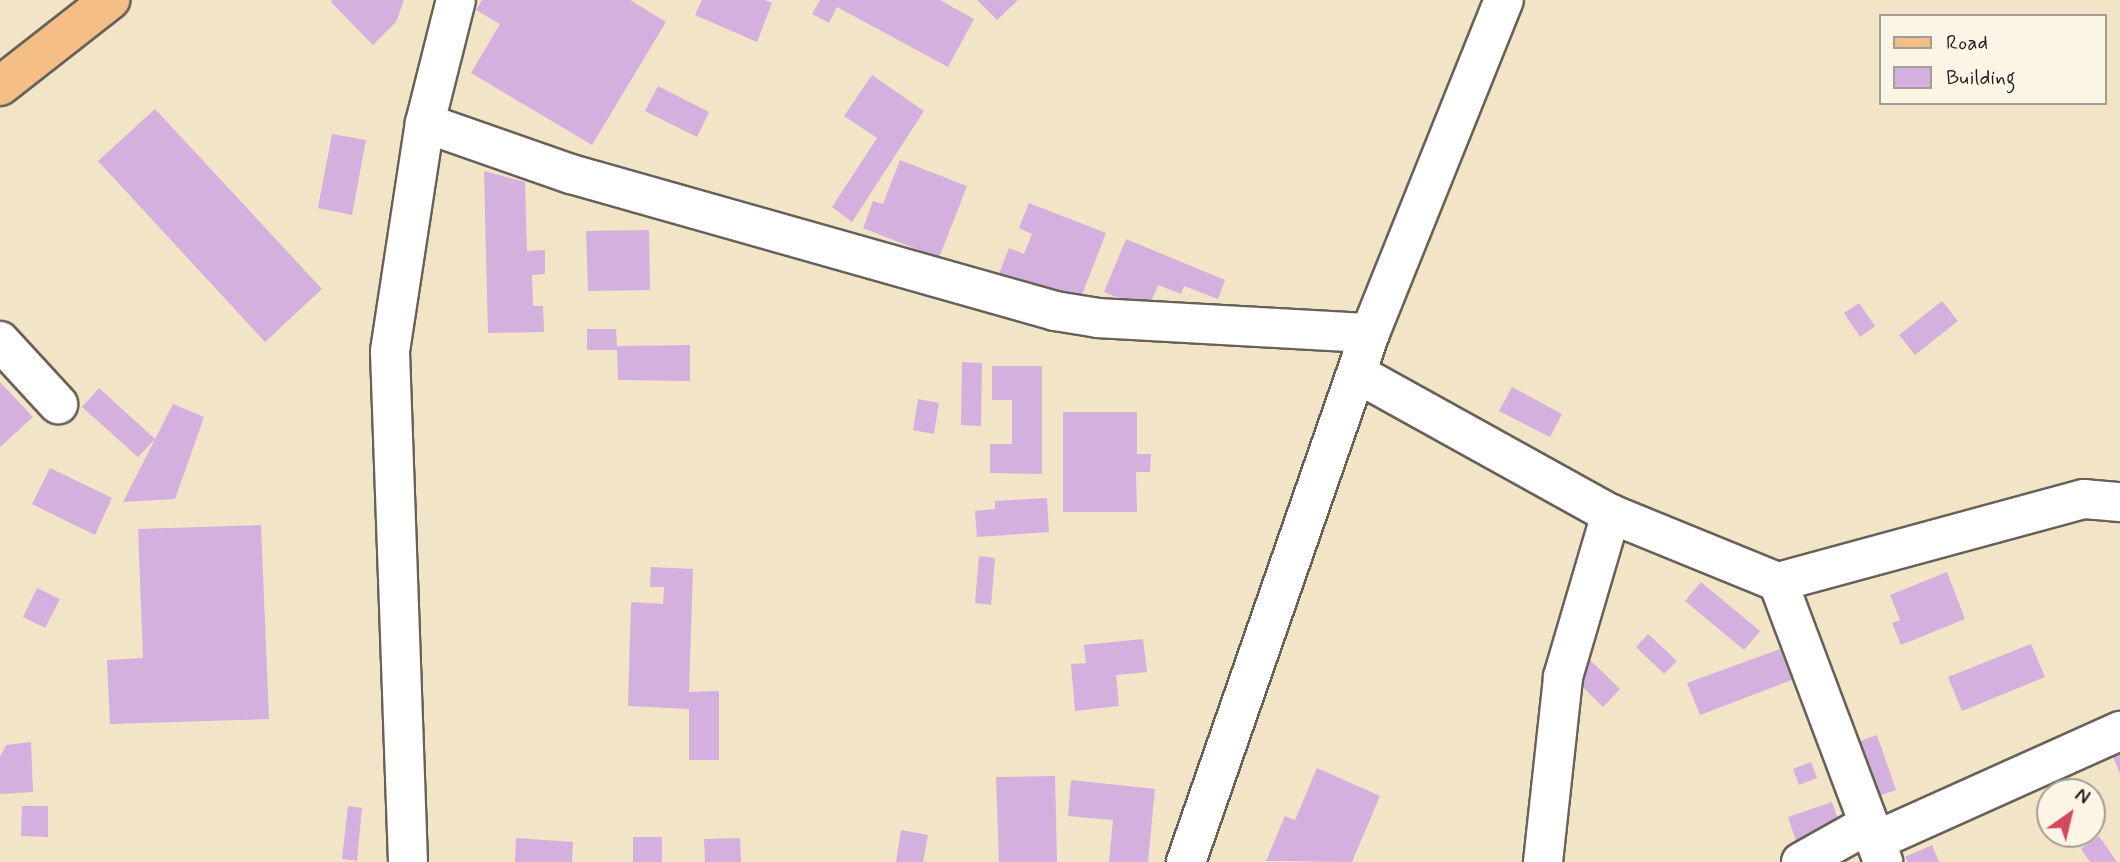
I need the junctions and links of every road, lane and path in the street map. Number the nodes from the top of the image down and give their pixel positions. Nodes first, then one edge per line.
1 (110, 0) edge
2 (456, 0) edge
3 (1504, 0) edge
4 (0, 86) edge
5 (425, 124) junction
6 (1370, 333) junction
7 (0, 341) edge
8 (1358, 374) junction
9 (58, 404) dead end
10 (2120, 502) edge
11 (1611, 514) junction
12 (1779, 582) junction
13 (2120, 731) edge
14 (1876, 843) edge
15 (408, 862) edge
16 (1186, 862) edge
17 (1543, 862) edge
18 (1801, 862) edge

1 - 4 main road
2 - 5 street
3 - 6 street
5 - 6 street
5 - 15 street
6 - 8 street
7 - 9 street
8 - 11 street
8 - 16 street
10 - 12 street
11 - 12 street
11 - 17 street
12 - 14 street
13 - 14 street
14 - 18 street

